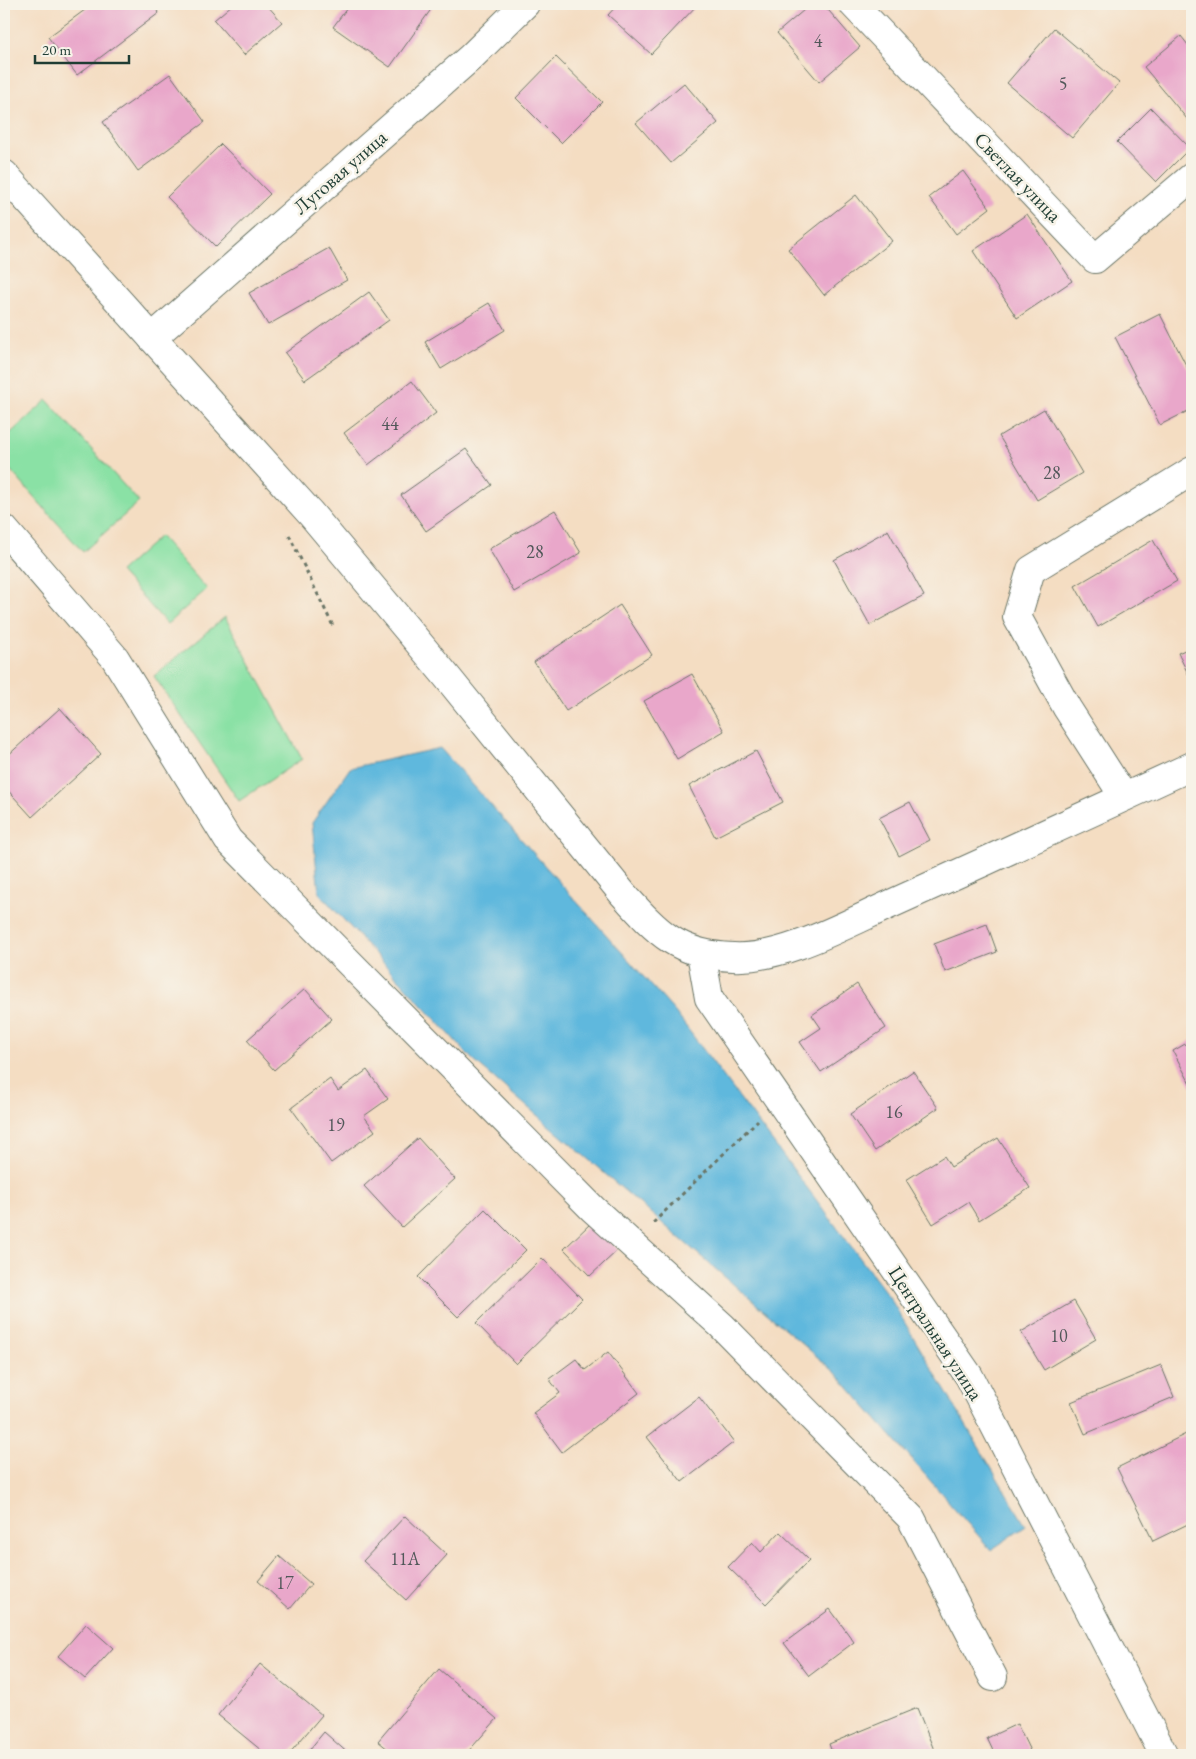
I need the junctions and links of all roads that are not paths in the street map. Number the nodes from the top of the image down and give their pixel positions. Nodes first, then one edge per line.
1 (525, 4) edge
2 (853, 4) edge
3 (4, 174) edge
4 (1192, 177) edge
5 (152, 338) junction
6 (1192, 471) edge
7 (4, 529) edge
8 (1192, 766) edge
9 (1124, 797) junction
10 (701, 953) junction
11 (993, 1676) dead end
12 (1164, 1755) edge

1 - 5 street, Луговая улица
2 - 4 street, Светлая улица
3 - 5 street
5 - 10 street
6 - 9 street
7 - 11 street
8 - 9 street
9 - 10 street
10 - 12 street, Центральная улица

